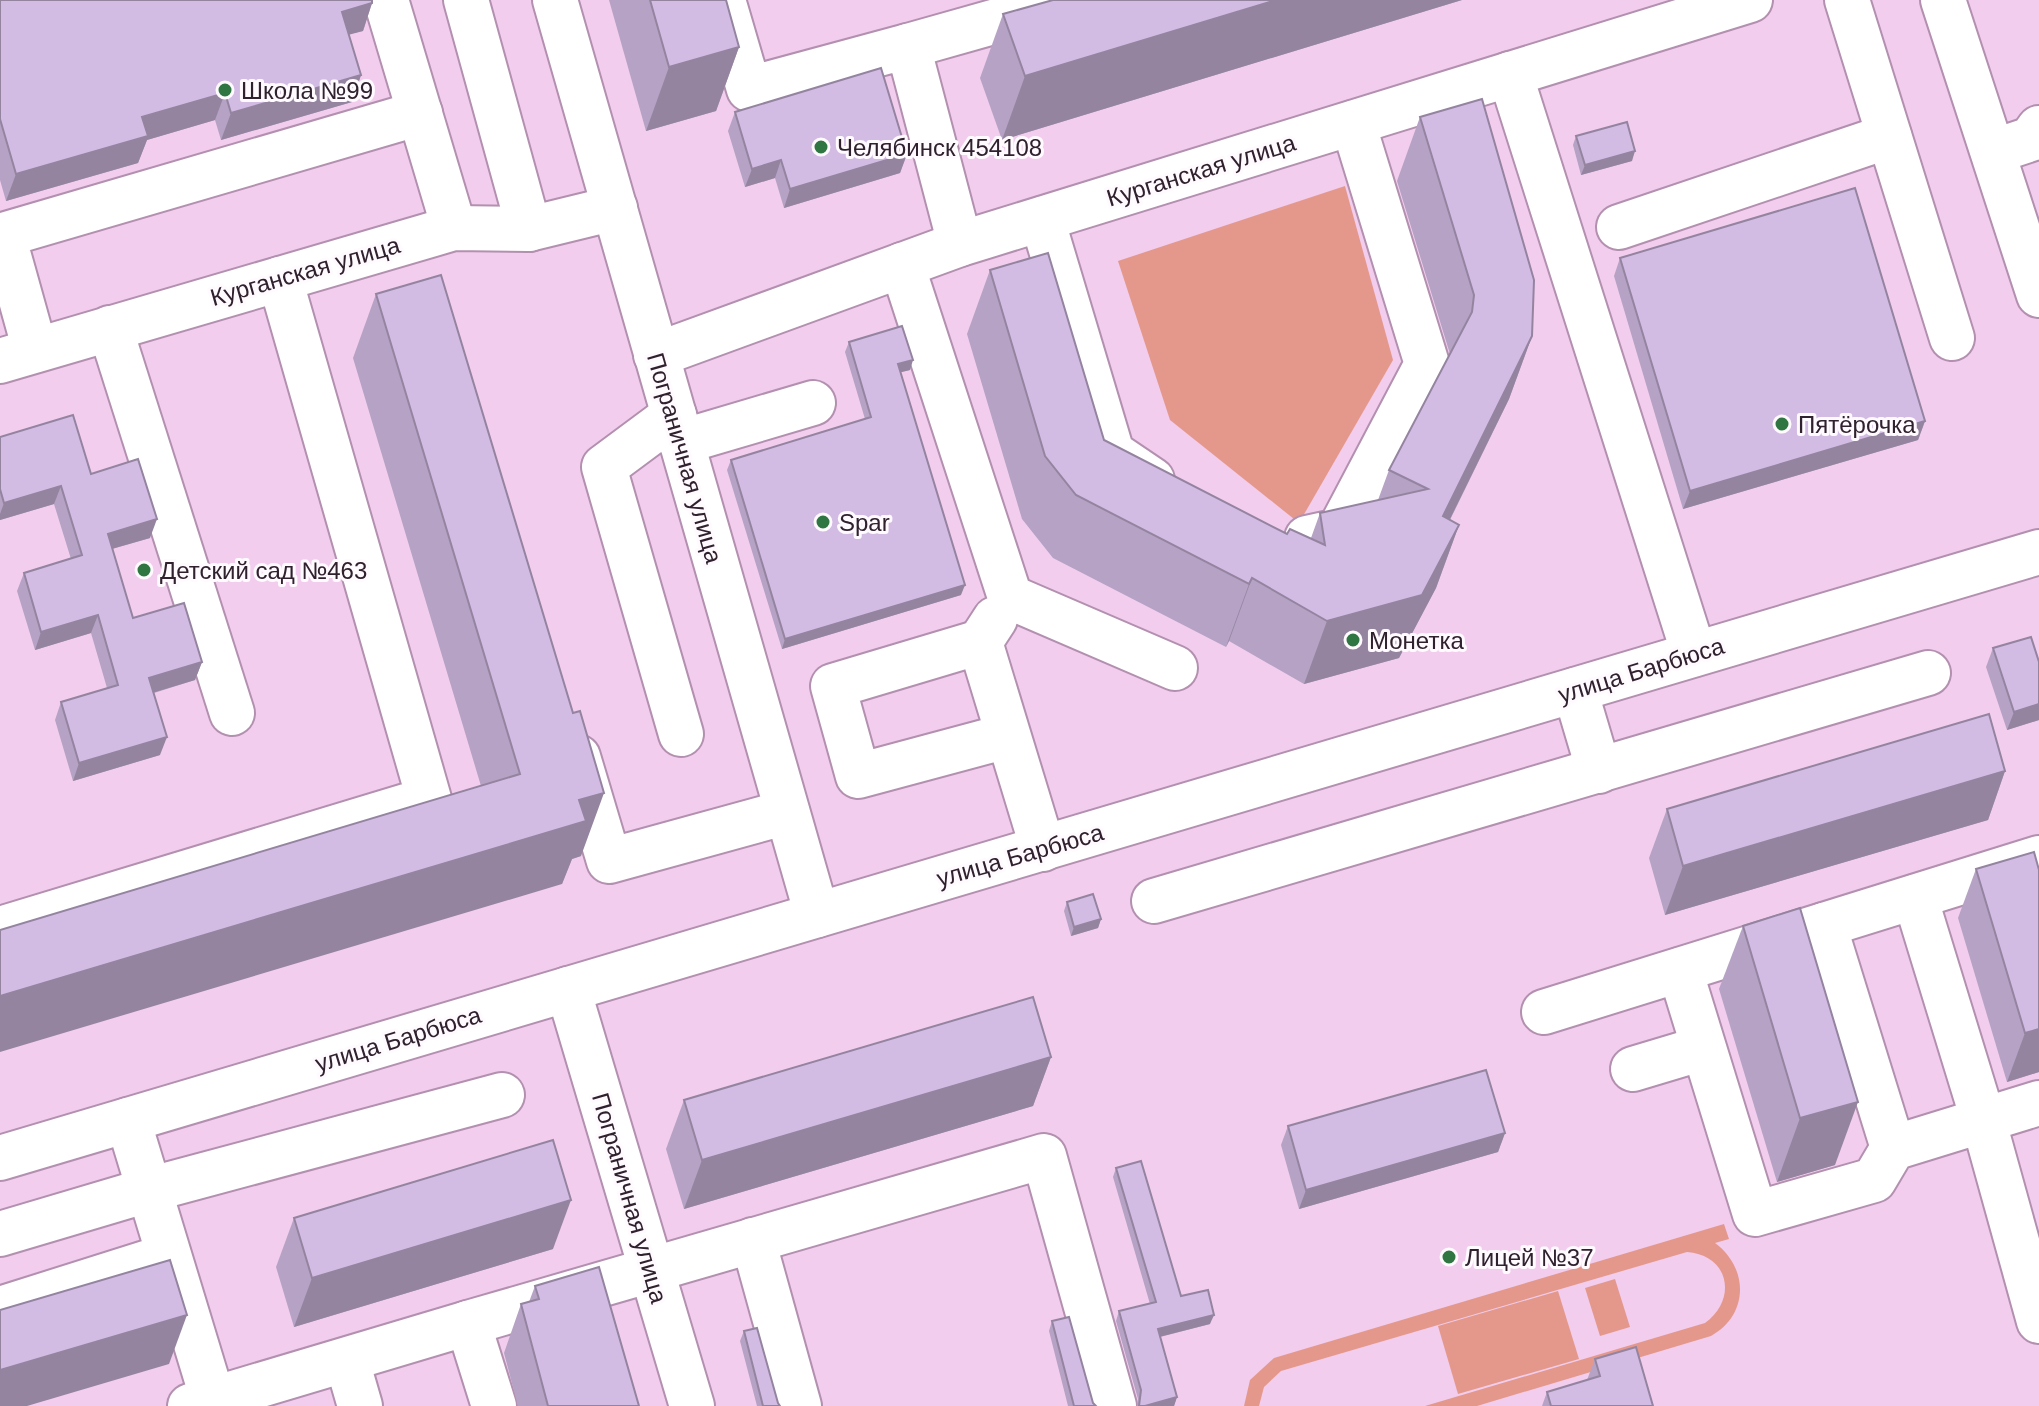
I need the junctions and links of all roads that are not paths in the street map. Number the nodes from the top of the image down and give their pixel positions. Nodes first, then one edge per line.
1 (386, 0) edge
2 (466, 0) edge
3 (555, 0) edge
4 (723, 0) edge
5 (1071, 0) edge
6 (1750, 0) edge
7 (1847, 0) edge
8 (1943, 0) edge
9 (908, 46) junction
10 (1510, 74) junction
11 (420, 113) junction
12 (1353, 123) junction
13 (2039, 128) edge
14 (1889, 136) junction
15 (1995, 151) junction
16 (615, 208) junction
17 (1042, 219) junction
18 (1619, 227) dead end
19 (454, 228) junction
20 (529, 229) junction
21 (1, 234) edge
22 (960, 244) junction
23 (902, 265) junction
24 (2036, 274) edge
25 (280, 279) junction
26 (110, 328) junction
27 (1952, 338) dead end
28 (656, 355) junction
29 (18, 356) edge
30 (813, 403) dead end
31 (677, 428) junction
32 (1189, 505) edge
33 (1268, 546) edge
34 (2038, 555) edge
35 (1010, 597) junction
36 (980, 642) junction
37 (1694, 654) junction
38 (1175, 668) dead end
39 (1928, 673) dead end
40 (1575, 690) junction
41 (232, 713) dead end
42 (568, 723) edge
43 (681, 734) dead end
44 (1007, 736) junction
45 (1599, 771) junction
46 (787, 812) junction
47 (1043, 849) junction
48 (2039, 858) edge
49 (1915, 897) junction
50 (1154, 901) dead end
51 (817, 915) junction
52 (1824, 925) junction
53 (0, 929) edge
54 (1680, 970) junction
55 (568, 989) junction
56 (1544, 1012) dead end
57 (1703, 1048) junction
58 (1633, 1069) dead end
59 (502, 1095) dead end
60 (2039, 1103) edge
61 (1983, 1119) junction
62 (128, 1120) junction
63 (1893, 1148) junction
64 (0, 1158) edge
65 (148, 1190) junction
66 (0, 1234) edge
67 (753, 1240) junction
68 (168, 1256) junction
69 (651, 1270) junction
70 (0, 1309) edge
71 (2039, 1321) edge
72 (468, 1323) junction
73 (347, 1361) junction
74 (202, 1403) edge
75 (360, 1406) edge
76 (494, 1406) edge
77 (692, 1406) edge
78 (799, 1406) edge
79 (1114, 1406) edge

1 - 11 street
2 - 20 street
3 - 16 street, Пограничная улица
4 - 9 street
5 - 9 street
6 - 10 street, Курганская улица
7 - 14 street
8 - 15 street
9 - 22 street
10 - 12 street, Курганская улица
10 - 37 street
11 - 19 street
11 - 21 street
12 - 17 street, Курганская улица
12 - 33 street
13 - 15 street
14 - 18 street
14 - 27 street
15 - 24 street
16 - 20 street, Курганская улица
16 - 28 street, Пограничная улица
17 - 22 street, Курганская улица
17 - 32 street
19 - 20 street, Курганская улица
19 - 25 street, Курганская улица
21 - 29 street
22 - 23 street, Курганская улица
23 - 28 street, Курганская улица
23 - 35 street
25 - 26 street, Курганская улица
25 - 53 street
26 - 29 street, Курганская улица
26 - 41 street
28 - 31 street, Пограничная улица
30 - 31 street
31 - 43 street
31 - 46 street, Пограничная улица
34 - 37 street, улица Барбюса
35 - 36 street
35 - 38 street
36 - 44 street
36 - 44 street
37 - 40 street, улица Барбюса
39 - 45 street
40 - 45 street
40 - 47 street, улица Барбюса
42 - 46 street
44 - 47 street
45 - 50 street
46 - 51 street, Пограничная улица
47 - 51 street, улица Барбюса
48 - 49 street
49 - 52 street
49 - 61 street
51 - 55 street, улица Барбюса
52 - 54 street
52 - 63 street
54 - 56 street
54 - 57 street
55 - 62 street, улица Барбюса
55 - 69 street, Пограничная улица
57 - 58 street
57 - 63 street
59 - 65 street
60 - 61 street
61 - 63 street
61 - 71 street
62 - 64 street, улица Барбюса
62 - 65 street
65 - 66 street
65 - 68 street
67 - 69 street
67 - 78 street
67 - 79 street
68 - 70 street
68 - 74 street
69 - 72 street
69 - 77 street, Пограничная улица
72 - 73 street
72 - 76 street
73 - 74 street
73 - 75 street

